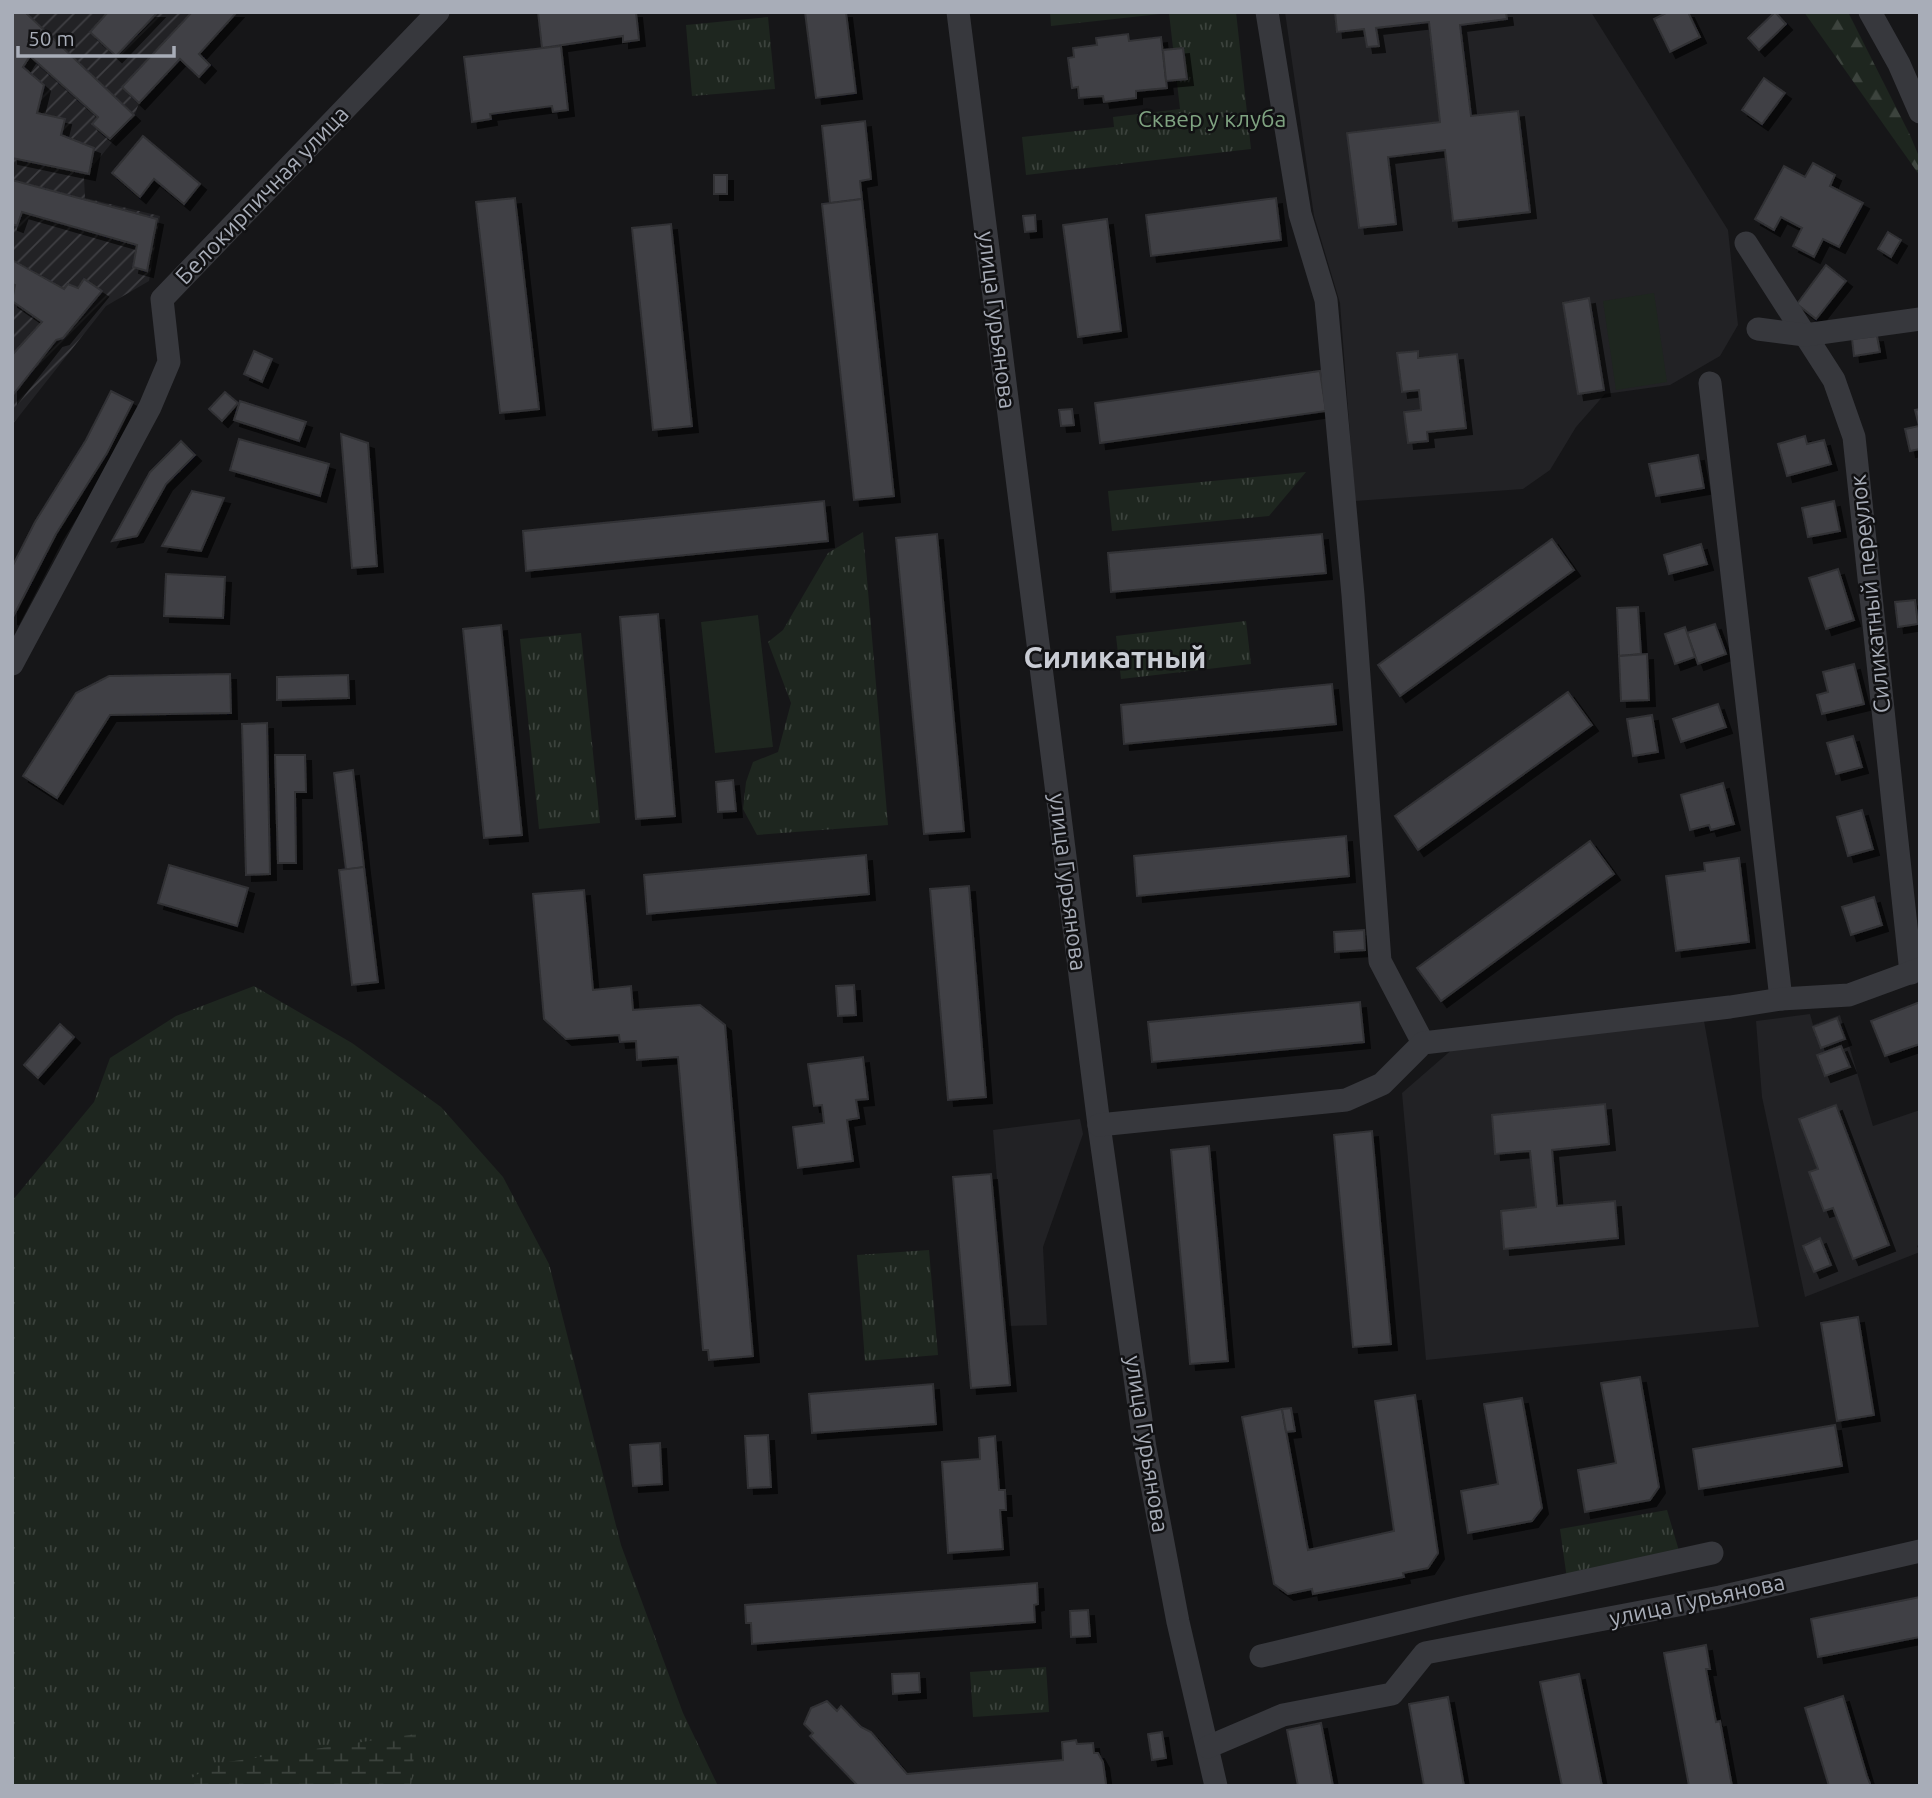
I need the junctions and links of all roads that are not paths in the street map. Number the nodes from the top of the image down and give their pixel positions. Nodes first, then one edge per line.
1 (438, 12) edge
2 (958, 12) edge
3 (1267, 12) edge
4 (1870, 12) edge
5 (1899, 64) junction
6 (1920, 82) edge
7 (1920, 112) edge
8 (1746, 243) dead end
9 (1920, 319) edge
10 (1758, 330) dead end
11 (1805, 334) junction
12 (1710, 383) dead end
13 (12, 664) edge
14 (1915, 971) edge
15 (1781, 999) junction
16 (1423, 1043) junction
17 (1099, 1125) junction
18 (1920, 1551) edge
19 (1712, 1553) dead end
20 (1261, 1656) dead end
21 (1208, 1747) junction
22 (1216, 1786) edge

1 - 13 street, Белокирпичная улица
2 - 17 street, улица Гурьянова
3 - 16 street
4 - 5 street
5 - 6 street
5 - 7 street
8 - 11 street, Силикатный переулок
9 - 11 street
10 - 11 street
11 - 14 street, Силикатный переулок
12 - 15 street
14 - 15 street
15 - 16 street
16 - 17 street
17 - 21 street, улица Гурьянова
18 - 21 street, улица Гурьянова
19 - 20 street
21 - 22 street, улица Гурьянова

